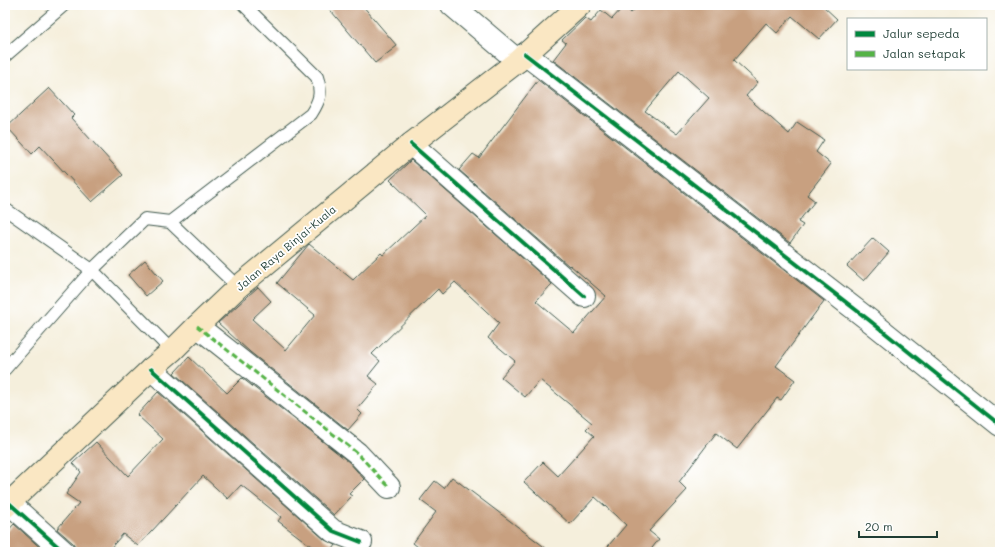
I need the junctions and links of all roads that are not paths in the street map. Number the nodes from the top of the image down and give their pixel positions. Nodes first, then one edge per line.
1 (64, 5) edge
2 (244, 5) edge
3 (452, 5) edge
4 (580, 5) edge
5 (5, 56) edge
6 (521, 58) junction
7 (412, 144) junction
8 (5, 209) edge
9 (170, 222) junction
10 (92, 270) junction
11 (238, 287) junction
12 (584, 296) dead end
13 (197, 326) junction
14 (172, 351) junction
15 (5, 369) edge
16 (151, 370) junction
17 (1000, 425) edge
18 (389, 487) dead end
19 (7, 505) edge
20 (361, 542) dead end
21 (64, 552) edge

1 - 5 lane
2 - 9 lane
3 - 6 street
4 - 6 main road, Jalan Raya Binjai-Kuala
6 - 7 main road, Jalan Raya Binjai-Kuala
6 - 17 street
7 - 11 main road, Jalan Raya Binjai-Kuala
7 - 12 street
8 - 10 lane
9 - 10 lane
9 - 11 lane
10 - 14 lane
10 - 15 lane
11 - 13 main road, Jalan Raya Binjai-Kuala
13 - 14 main road, Jalan Raya Binjai-Kuala
13 - 18 street
14 - 16 main road, Jalan Raya Binjai-Kuala
16 - 19 main road, Jalan Raya Binjai-Kuala
16 - 20 street
19 - 21 street

